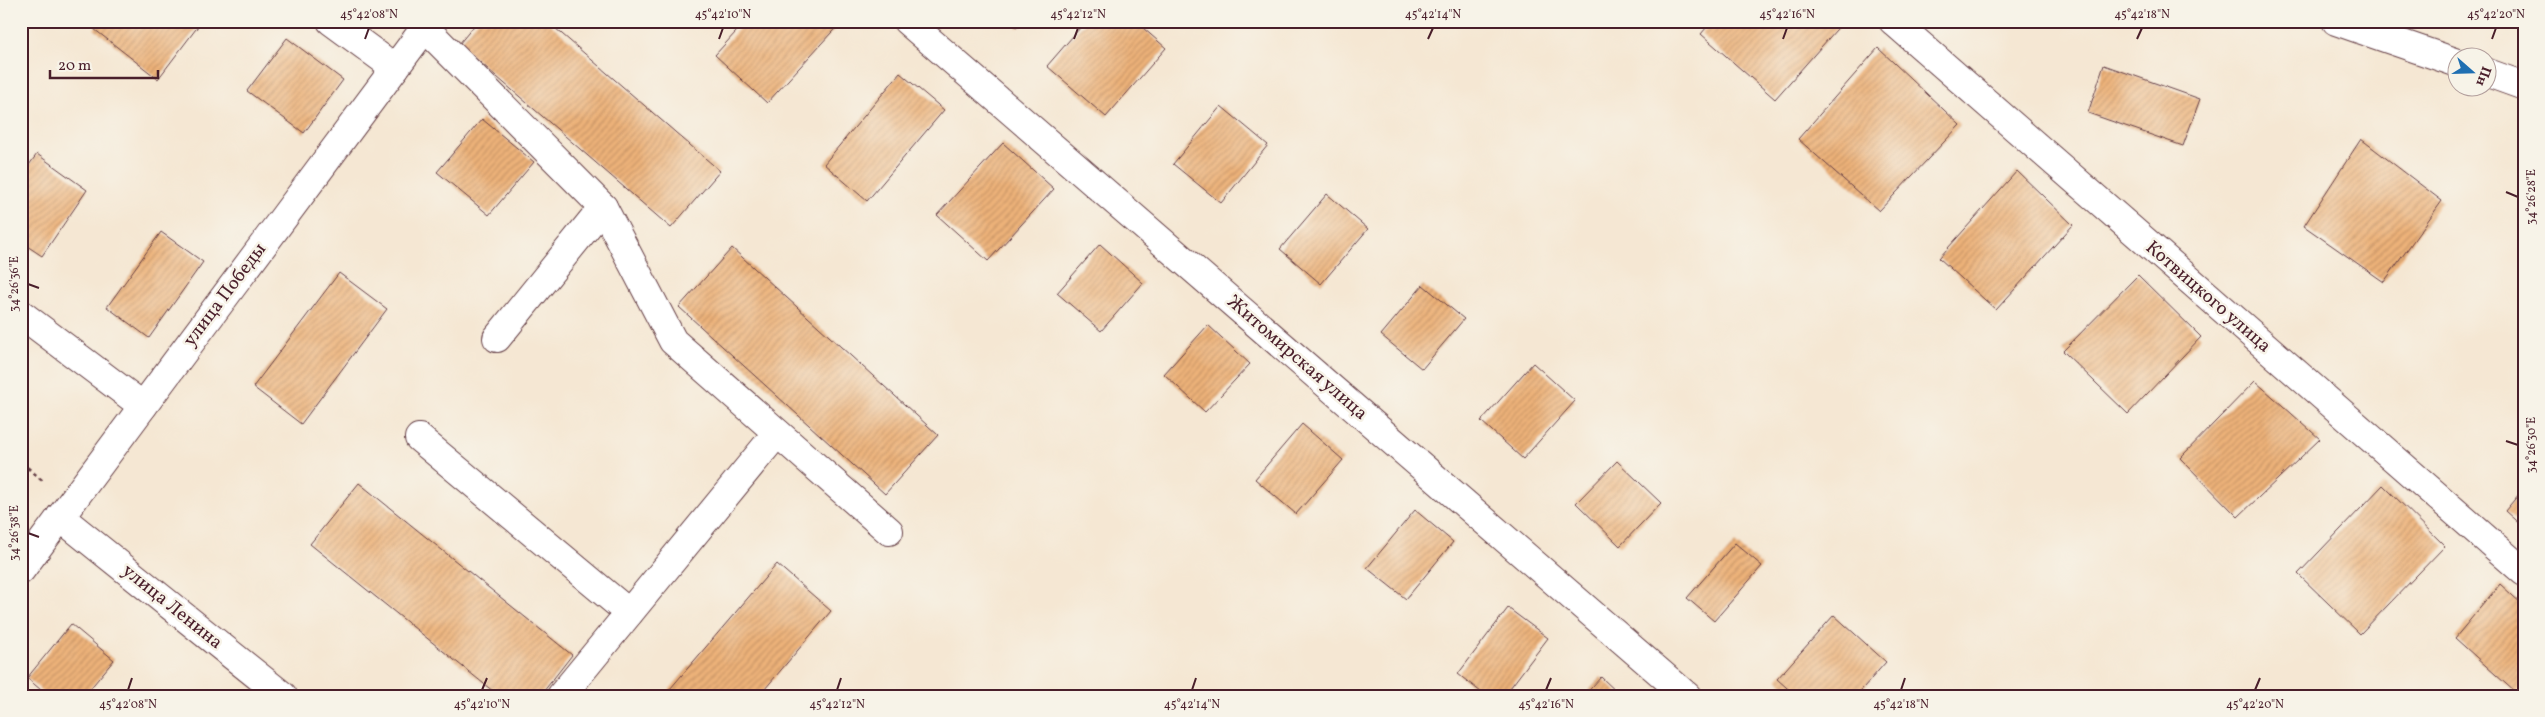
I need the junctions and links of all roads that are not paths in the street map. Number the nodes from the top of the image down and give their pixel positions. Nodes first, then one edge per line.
1 (331, 21) edge
2 (907, 21) edge
3 (1893, 21) edge
4 (2336, 21) edge
5 (427, 25) edge
6 (2448, 60) edge
7 (395, 68) junction
8 (2498, 77) edge
9 (2524, 86) edge
10 (603, 207) junction
11 (21, 314) edge
12 (497, 338) dead end
13 (143, 406) junction
14 (777, 432) junction
15 (419, 438) dead end
16 (60, 517) junction
17 (889, 531) dead end
18 (21, 570) edge
19 (2524, 572) edge
20 (629, 613) junction
21 (283, 696) edge
22 (561, 696) edge
23 (1687, 696) edge

1 - 7 main road
2 - 23 main road, Житомирская улица
3 - 19 main road, Котвицкого улица
4 - 6 main road
5 - 7 main road, улица Победы
5 - 10 main road
7 - 13 main road, улица Победы
8 - 9 main road
10 - 12 main road
10 - 14 main road
11 - 13 main road
13 - 16 main road, улица Победы
14 - 17 main road
14 - 20 main road
15 - 20 main road
16 - 18 main road, улица Победы
16 - 21 main road, улица Ленина
20 - 22 main road

